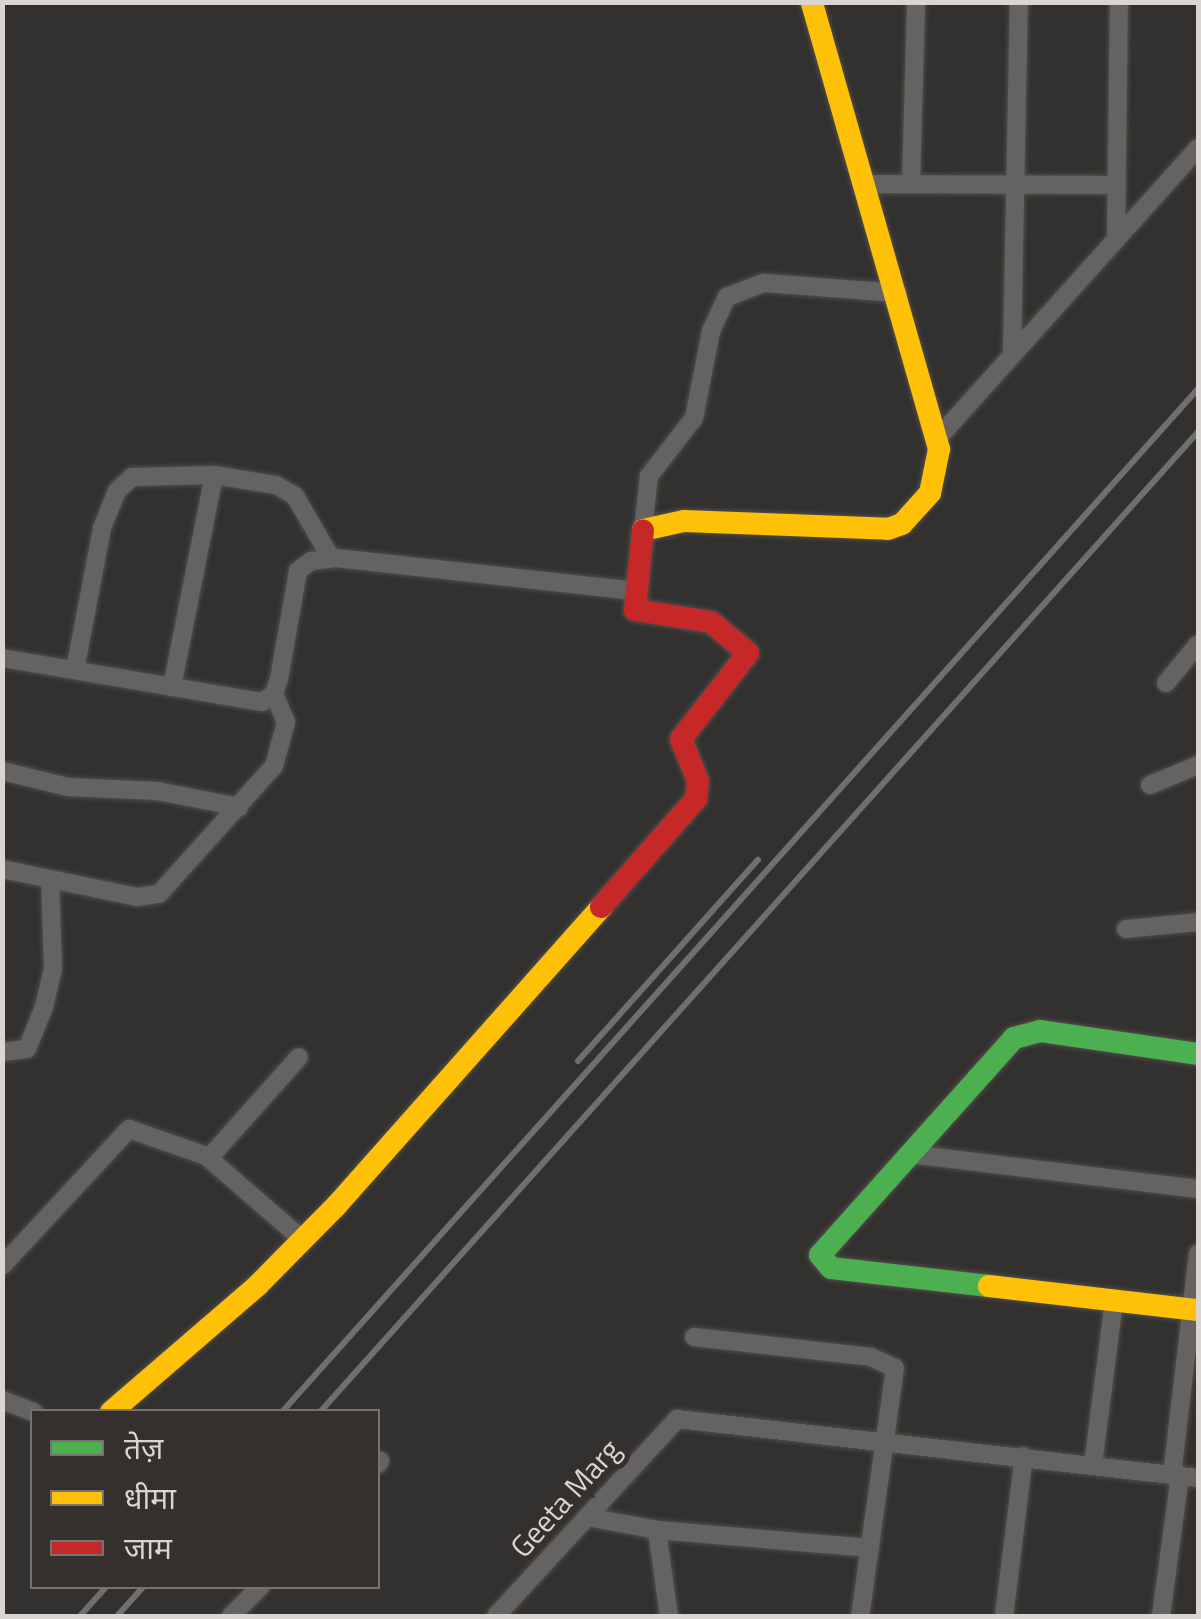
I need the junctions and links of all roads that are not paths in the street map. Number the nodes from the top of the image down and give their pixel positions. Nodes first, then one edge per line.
1 (812, 2) edge
2 (916, 2) edge
3 (1020, 2) edge
4 (1120, 2) edge
5 (1198, 148) edge
6 (863, 184) junction
7 (911, 184) junction
8 (1117, 184) junction
9 (1016, 185) junction
10 (1116, 240) junction
11 (898, 293) junction
12 (1012, 355) junction
13 (937, 439) junction
14 (214, 475) junction
15 (643, 530) junction
16 (331, 558) junction
17 (633, 591) junction
18 (1198, 644) edge
19 (2, 658) edge
20 (76, 670) junction
21 (1166, 683) dead end
22 (172, 687) junction
23 (274, 694) junction
24 (1198, 766) edge
25 (2, 770) edge
26 (1150, 785) dead end
27 (239, 806) junction
28 (2, 870) edge
29 (50, 879) junction
30 (1198, 922) edge
31 (1126, 929) dead end
32 (2, 1052) edge
33 (1198, 1054) edge
34 (299, 1057) dead end
35 (909, 1154) junction
36 (208, 1158) junction
37 (1198, 1189) edge
38 (303, 1240) junction
39 (1198, 1254) edge
40 (2, 1266) edge
41 (1114, 1301) junction
42 (1196, 1310) edge
43 (694, 1337) dead end
44 (2, 1400) edge
45 (114, 1409) edge
46 (30, 1410) edge
47 (886, 1440) junction
48 (1024, 1456) junction
49 (1093, 1465) junction
50 (1184, 1476) edge
51 (586, 1516) junction
52 (658, 1530) junction
53 (870, 1548) junction
54 (258, 1589) edge
55 (232, 1616) edge
56 (496, 1616) edge
57 (669, 1616) edge
58 (860, 1616) edge
59 (1004, 1616) edge
60 (1161, 1616) edge

1 - 6 street
2 - 7 street
3 - 9 street
4 - 8 street
5 - 10 street
6 - 7 street
6 - 11 street
7 - 9 street
8 - 9 street
8 - 10 street
9 - 12 street
10 - 12 street
11 - 13 street
11 - 15 street
12 - 13 street
13 - 15 street
14 - 16 street
14 - 20 street
14 - 22 street
15 - 17 street
16 - 17 street
16 - 23 street
17 - 38 street
18 - 21 street
19 - 20 street
20 - 22 street
22 - 23 street
23 - 27 street
24 - 26 street
25 - 27 street
27 - 29 street
28 - 29 street
29 - 32 street
30 - 31 street
33 - 35 street
34 - 36 street
35 - 37 street
35 - 41 street
36 - 38 street
36 - 40 street
38 - 45 street
39 - 42 street
41 - 42 street
41 - 49 street
42 - 50 street
43 - 47 street
44 - 46 street
47 - 48 street
47 - 51 street, Geeta Marg
47 - 53 street
48 - 49 street
48 - 59 street
49 - 50 street
50 - 60 street
51 - 52 street
51 - 56 street, Geeta Marg
52 - 53 street
52 - 57 street
53 - 58 street
54 - 55 street

